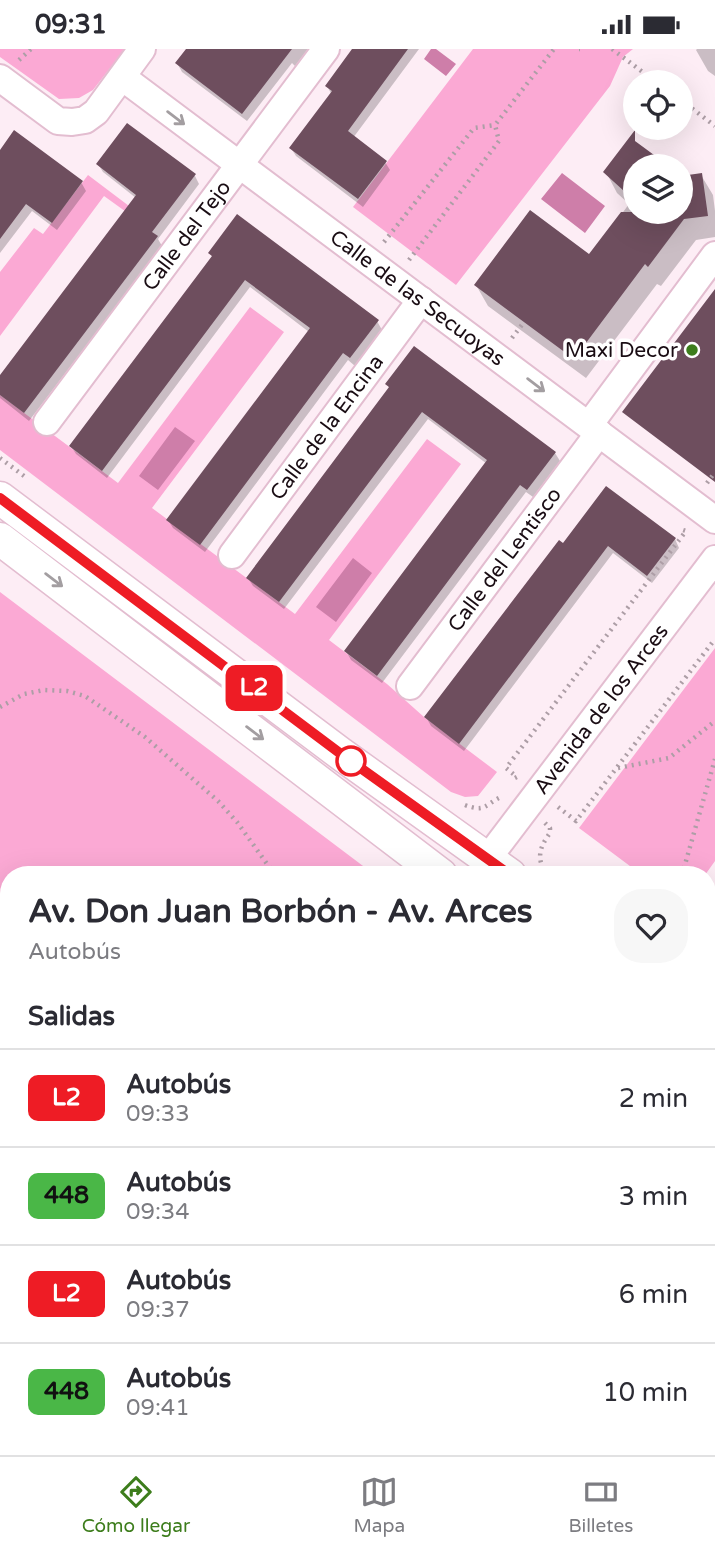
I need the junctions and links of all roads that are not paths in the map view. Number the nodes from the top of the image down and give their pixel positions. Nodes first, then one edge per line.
1 (142, 49) edge
2 (326, 49) edge
3 (122, 77) junction
4 (4, 88) edge
5 (240, 165) junction
6 (715, 255) edge
7 (421, 300) junction
8 (47, 422) dead end
9 (594, 429) junction
10 (0, 498) edge
11 (715, 520) edge
12 (0, 539) edge
13 (232, 555) dead end
14 (715, 559) edge
15 (410, 686) dead end
16 (429, 866) edge
17 (498, 866) edge
18 (500, 866) edge

1 - 3 street
2 - 5 street, Calle del Tejo
3 - 4 street
3 -> 5 street, Calle de las Secuoyas
5 - 7 street, Calle de las Secuoyas
5 - 8 street, Calle del Tejo
6 - 9 street, Calle del Lentisco
7 -> 9 street, Calle de las Secuoyas
7 - 13 street, Calle de la Encina
9 - 11 street, Calle de las Secuoyas
9 - 15 street, Calle del Lentisco
10 - 17 street
12 -> 16 street
14 - 18 street, Avenida de los Arces

